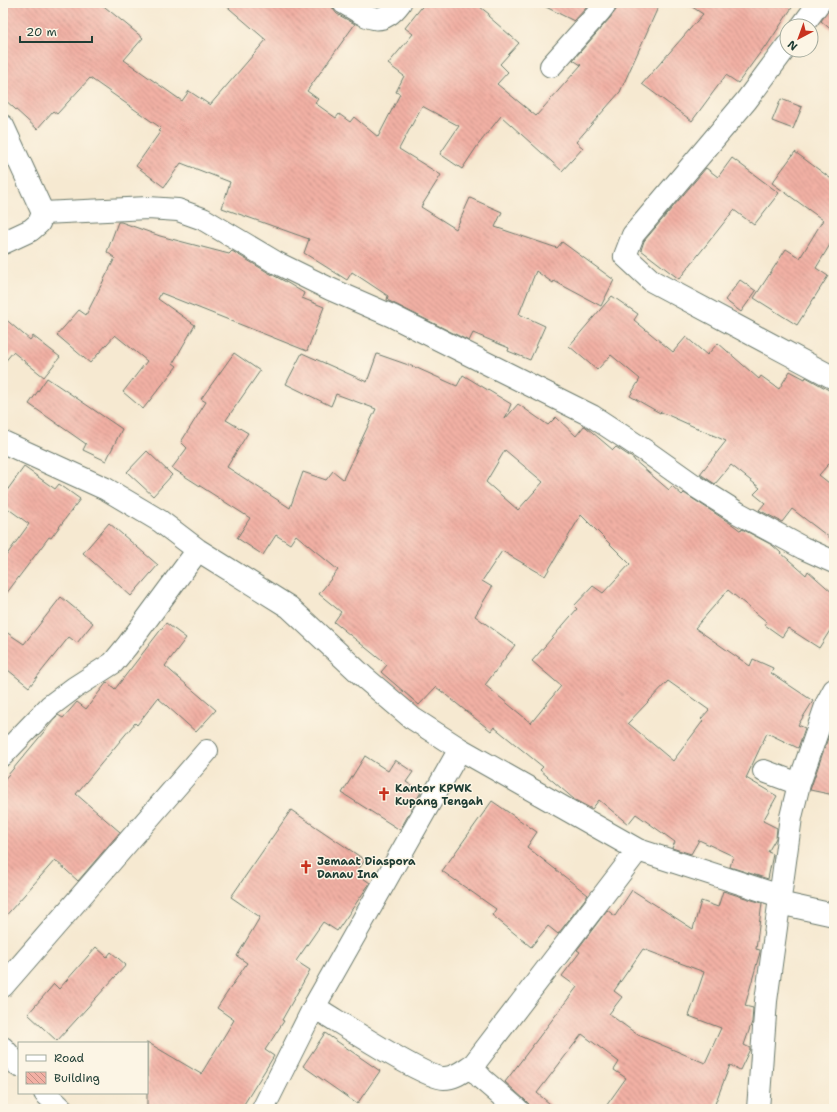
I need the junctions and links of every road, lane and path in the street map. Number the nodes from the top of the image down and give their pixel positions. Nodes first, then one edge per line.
1 (344, 3) edge
2 (400, 3) edge
3 (606, 3) edge
4 (819, 3) edge
5 (808, 18) edge
6 (779, 57) edge
7 (551, 66) dead end
8 (3, 126) edge
9 (42, 213) junction
10 (3, 243) edge
11 (834, 378) edge
12 (3, 442) edge
13 (198, 550) junction
14 (834, 562) edge
15 (834, 690) edge
16 (460, 749) junction
17 (207, 751) dead end
18 (3, 755) edge
19 (764, 771) dead end
20 (799, 784) junction
21 (638, 850) junction
22 (780, 900) junction
23 (834, 915) edge
24 (3, 986) edge
25 (314, 1007) junction
26 (3, 1048) edge
27 (474, 1064) junction
28 (18, 1065) edge
29 (46, 1094) edge
30 (62, 1109) edge
31 (263, 1109) edge
32 (517, 1109) edge
33 (759, 1109) edge

1 - 2 street
3 - 7 street
4 - 5 street
6 - 11 street
8 - 9 street
9 - 10 street
9 - 14 street
12 - 13 street
13 - 16 street
13 - 18 street
15 - 20 street
16 - 21 street
16 - 25 street
17 - 24 street
19 - 20 street
20 - 22 street
21 - 22 street
21 - 27 street
22 - 23 street
22 - 33 street
25 - 27 street
25 - 31 street
26 - 28 street
27 - 32 street
29 - 30 street

